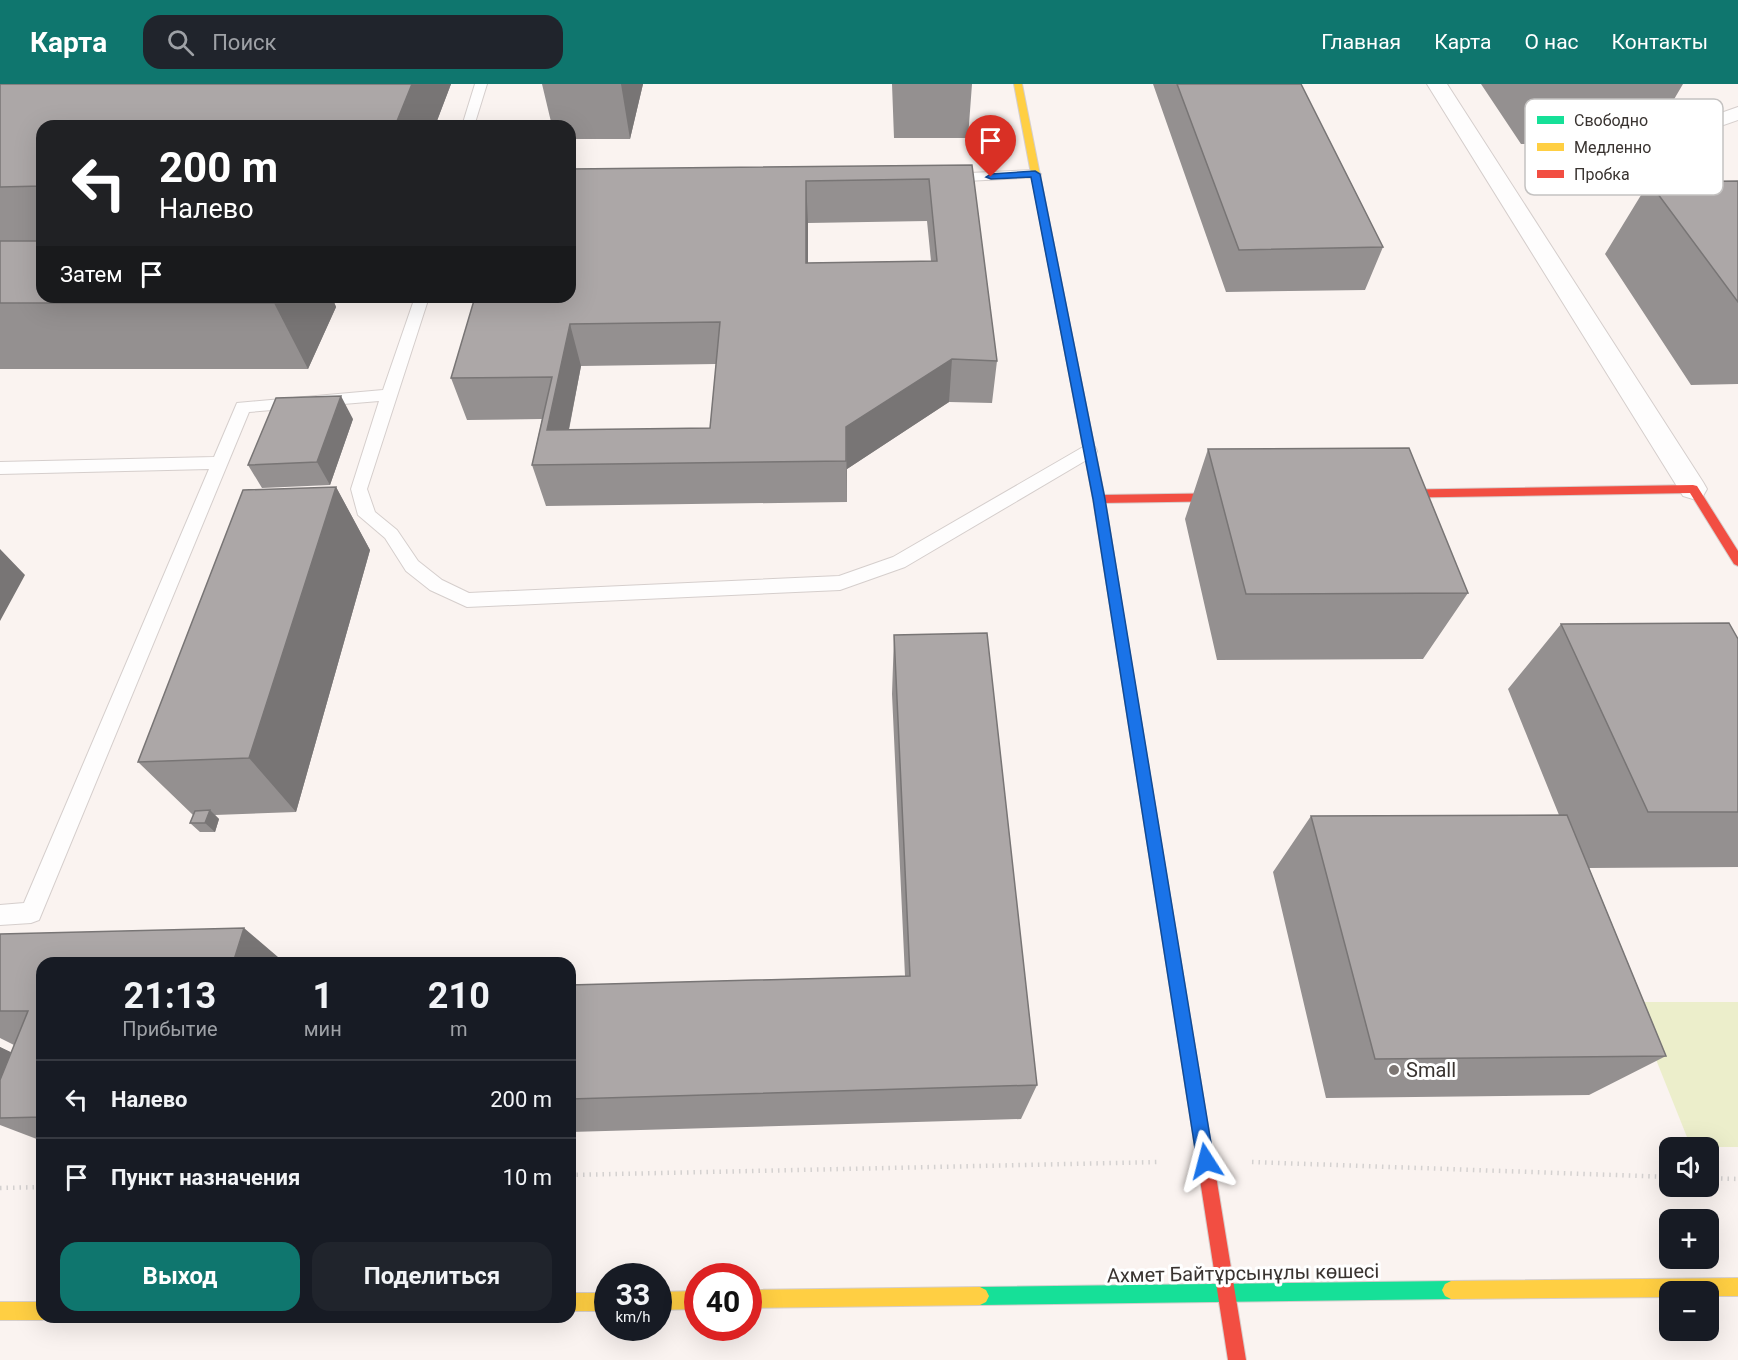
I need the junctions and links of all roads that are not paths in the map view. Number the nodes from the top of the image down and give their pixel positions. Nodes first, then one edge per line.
1 (481, 84) edge
2 (1018, 84) edge
3 (1437, 84) edge
4 (1738, 113) edge
5 (1723, 118) edge
6 (470, 120) edge
7 (1035, 174) junction
8 (933, 178) edge
9 (1692, 195) edge
10 (1738, 252) edge
11 (420, 303) edge
12 (389, 395) junction
13 (1089, 451) junction
14 (220, 463) junction
15 (0, 468) edge
16 (1693, 489) junction
17 (1373, 494) edge
18 (1254, 496) edge
19 (1099, 499) junction
20 (1738, 561) edge
21 (0, 915) edge
22 (1738, 1287) edge
23 (1226, 1292) junction
24 (762, 1299) edge
25 (576, 1302) edge
26 (594, 1302) edge
27 (0, 1311) edge
28 (36, 1311) edge
29 (1237, 1360) edge

1 - 6 lane
2 - 7 street
3 - 16 street
4 - 5 street
7 - 8 lane
7 - 13 street
9 - 10 street
11 - 12 lane
12 - 13 lane
12 - 14 lane
13 - 19 street
14 - 15 lane
14 - 21 lane
16 - 17 street
16 - 20 street
18 - 19 street
19 - 23 street
22 - 23 street, Ахмет Байтұрсынұлы көшесі
23 - 24 street, Ахмет Байтұрсынұлы көшесі
23 - 29 street
25 - 26 street
27 - 28 street

